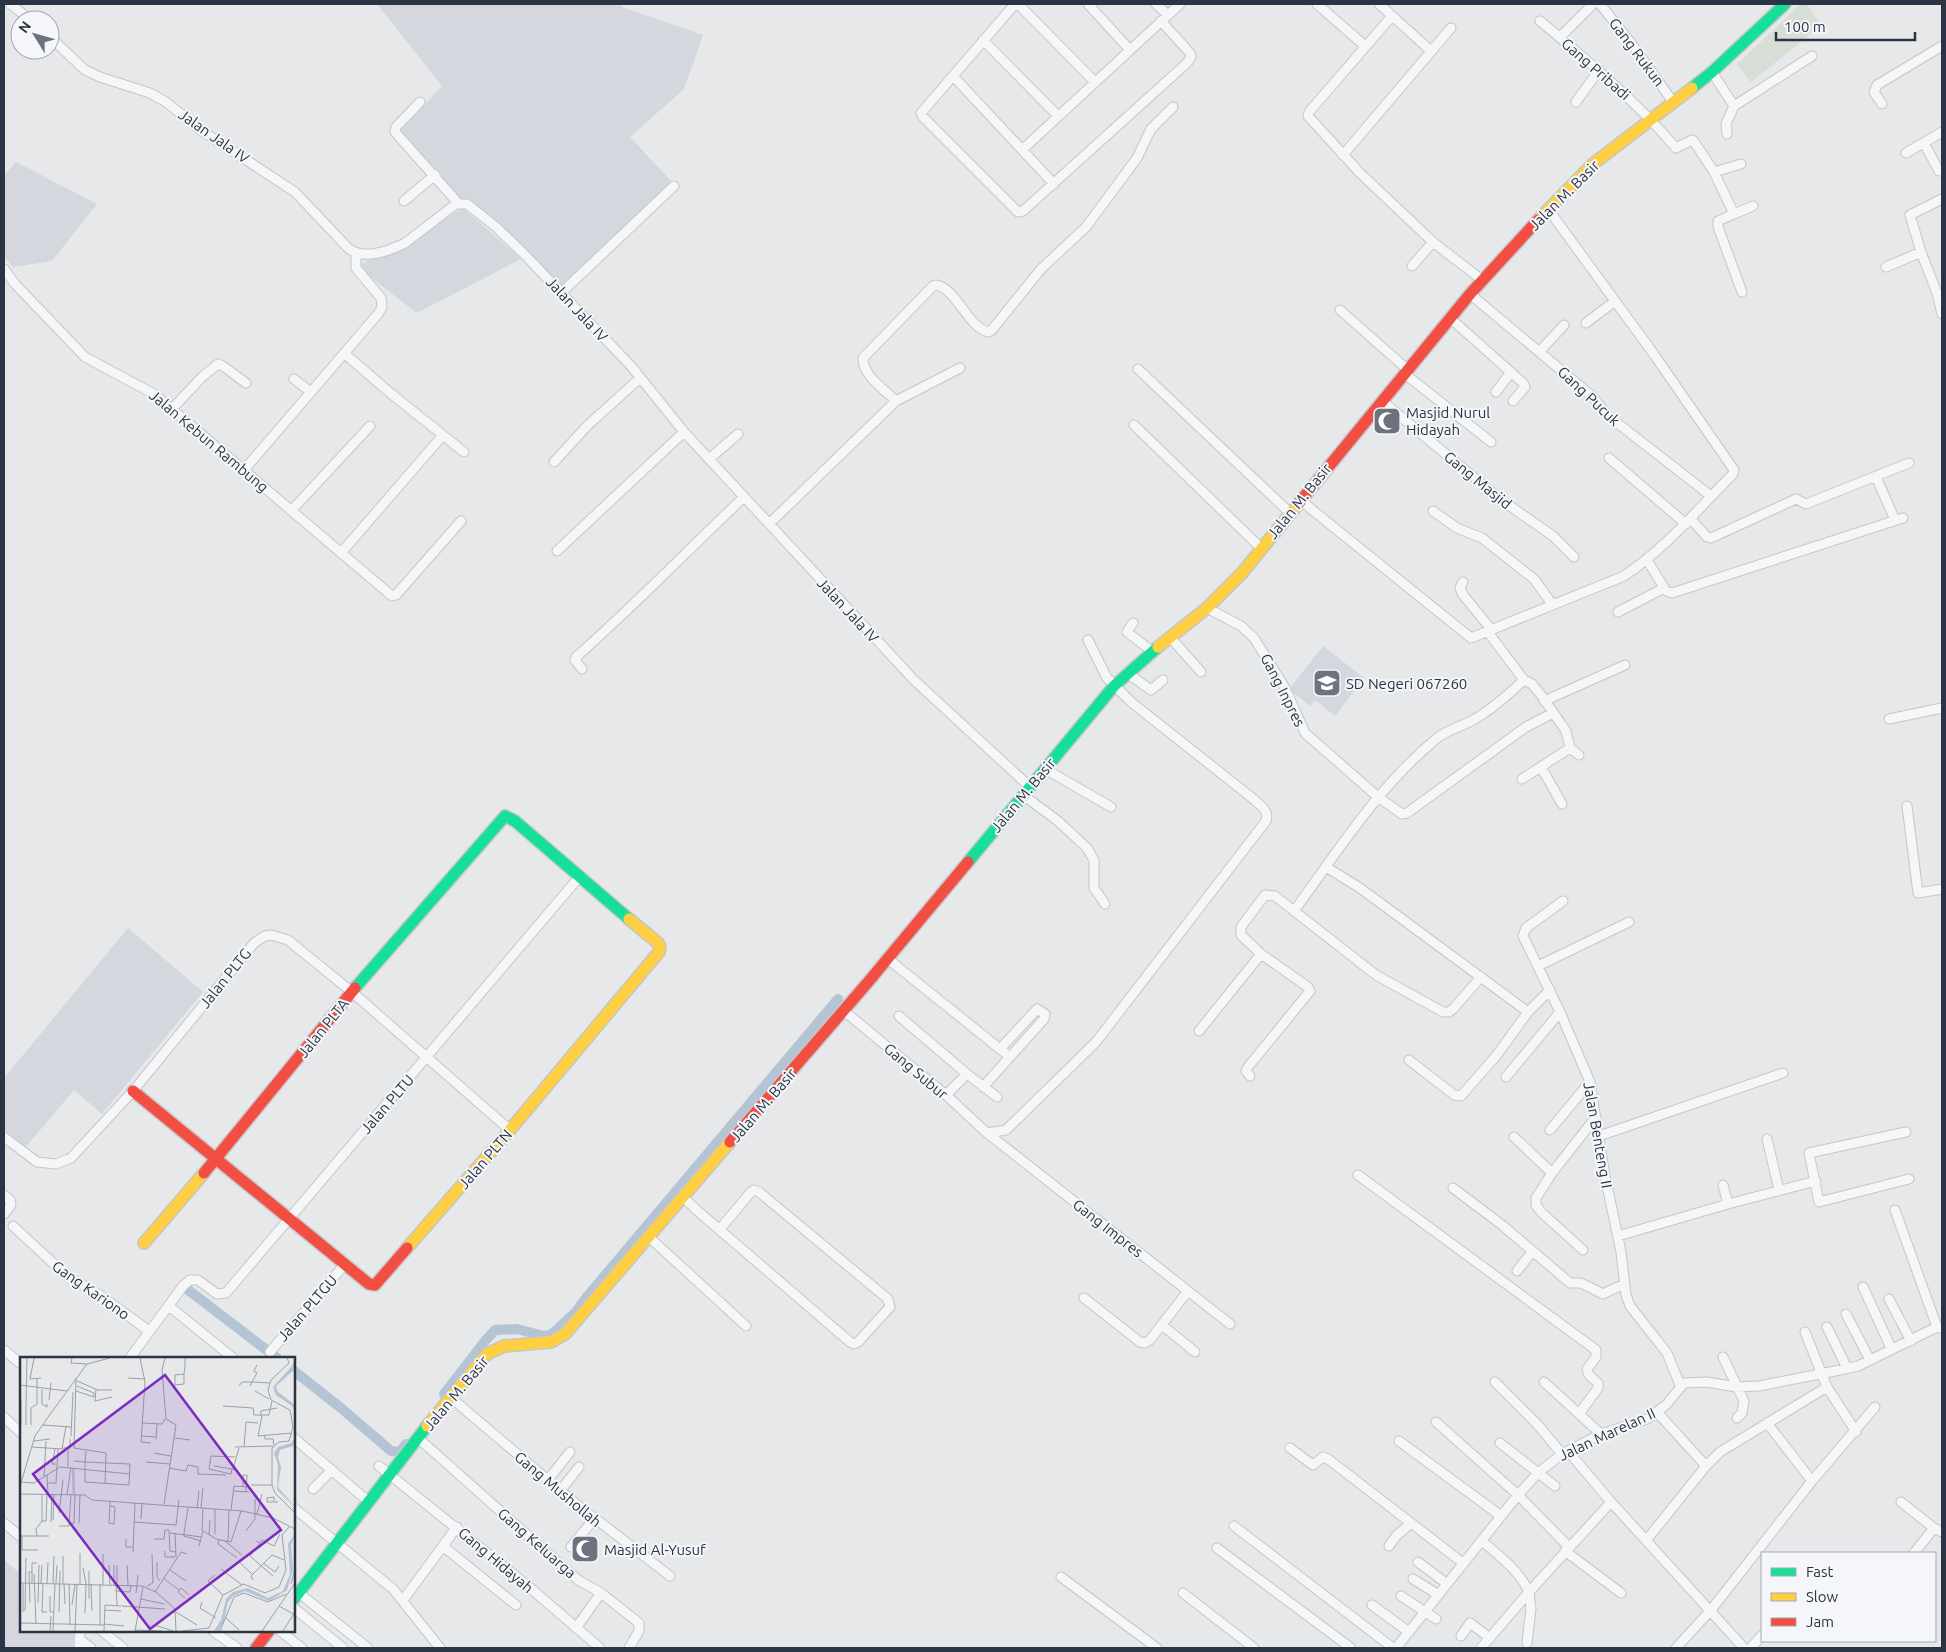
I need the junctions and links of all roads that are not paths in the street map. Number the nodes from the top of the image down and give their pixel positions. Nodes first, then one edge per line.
1 (1017, 4) edge
2 (1088, 4) edge
3 (1156, 4) edge
4 (1180, 4) edge
5 (1317, 4) edge
6 (1379, 4) edge
7 (1593, 4) edge
8 (1600, 4) edge
9 (1785, 4) edge
10 (1392, 16) junction
11 (1164, 18) junction
12 (1540, 21) dead end
13 (1451, 28) dead end
14 (1560, 37) junction
15 (983, 40) junction
16 (60, 46) edge
17 (1365, 46) junction
18 (1942, 46) edge
19 (1130, 50) junction
20 (1431, 51) junction
21 (1812, 56) dead end
22 (1599, 70) junction
23 (1712, 72) junction
24 (953, 76) junction
25 (1095, 82) junction
26 (420, 102) dead end
27 (1576, 102) dead end
28 (1673, 102) junction
29 (1882, 104) dead end
30 (1734, 106) junction
31 (1173, 107) dead end
32 (1058, 116) junction
33 (1651, 119) junction
34 (1942, 132) edge
35 (1727, 134) dead end
36 (1924, 143) junction
37 (1022, 150) junction
38 (1906, 154) dead end
39 (1343, 155) junction
40 (1742, 164) dead end
41 (1939, 171) dead end
42 (1714, 172) junction
43 (435, 175) junction
44 (1054, 184) junction
45 (674, 186) dead end
46 (1942, 199) edge
47 (404, 201) dead end
48 (458, 203) junction
49 (1753, 206) dead end
50 (1548, 209) junction
51 (1734, 214) junction
52 (1433, 242) junction
53 (1921, 252) junction
54 (356, 254) junction
55 (1412, 266) dead end
56 (1886, 267) dead end
57 (4, 269) edge
58 (1482, 280) junction
59 (1742, 292) dead end
60 (1939, 292) edge
61 (560, 293) junction
62 (1470, 294) junction
63 (1615, 301) junction
64 (1340, 310) dead end
65 (1942, 314) edge
66 (1450, 318) junction
67 (1586, 323) dead end
68 (1564, 325) dead end
69 (1540, 351) junction
70 (344, 353) junction
71 (960, 368) dead end
72 (1138, 369) dead end
73 (1406, 372) junction
74 (1511, 372) junction
75 (640, 378) junction
76 (294, 379) dead end
77 (246, 383) dead end
78 (311, 392) junction
79 (1496, 392) dead end
80 (896, 401) junction
81 (1382, 401) junction
82 (1514, 401) dead end
83 (172, 409) junction
84 (1134, 425) dead end
85 (370, 426) dead end
86 (684, 432) junction
87 (738, 434) dead end
88 (443, 435) junction
89 (1491, 442) dead end
90 (464, 452) dead end
91 (1609, 458) dead end
92 (709, 459) junction
93 (554, 462) dead end
94 (1910, 463) dead end
95 (244, 470) junction
96 (1876, 477) junction
97 (1711, 496) junction
98 (744, 497) junction
99 (1300, 500) junction
100 (1433, 511) dead end
101 (292, 512) junction
102 (1289, 512) junction
103 (461, 521) dead end
104 (1688, 522) junction
105 (769, 524) junction
106 (1261, 548) junction
107 (557, 551) dead end
108 (342, 553) junction
109 (1574, 556) dead end
110 (1647, 560) junction
111 (1463, 582) dead end
112 (1664, 588) junction
113 (1552, 604) junction
114 (1207, 608) junction
115 (1618, 612) dead end
116 (1133, 623) dead end
117 (1489, 630) junction
118 (1171, 638) junction
119 (1088, 640) dead end
120 (1153, 652) junction
121 (1625, 665) dead end
122 (582, 669) dead end
123 (1200, 672) dead end
124 (1127, 673) junction
125 (1163, 680) dead end
126 (1524, 680) junction
127 (1114, 686) junction
128 (1544, 701) junction
129 (1942, 708) edge
130 (1553, 713) junction
131 (1889, 719) dead end
132 (1570, 748) junction
133 (1579, 755) dead end
134 (1541, 768) junction
135 (1045, 769) junction
136 (1522, 779) dead end
137 (1027, 791) junction
138 (1378, 797) junction
139 (1562, 804) dead end
140 (1907, 806) dead end
141 (1111, 807) dead end
142 (505, 816) joint
143 (1326, 867) junction
144 (580, 876) junction
145 (1942, 889) edge
146 (1564, 901) dead end
147 (1105, 904) dead end
148 (1294, 911) junction
149 (1629, 922) dead end
150 (1261, 954) junction
151 (888, 959) junction
152 (1538, 966) junction
153 (1481, 977) junction
154 (1550, 990) junction
155 (352, 992) junction
156 (844, 1011) junction
157 (1528, 1012) junction
158 (1560, 1012) junction
159 (899, 1016) dead end
160 (1199, 1030) dead end
161 (1000, 1049) junction
162 (1010, 1057) junction
163 (426, 1058) junction
164 (1409, 1060) dead end
165 (1783, 1073) dead end
166 (967, 1074) junction
167 (1250, 1076) dead end
168 (1506, 1077) dead end
169 (1590, 1082) junction
170 (983, 1087) junction
171 (133, 1091) junction
172 (946, 1095) junction
173 (997, 1096) dead end
174 (1596, 1116) junction
175 (510, 1130) junction
176 (1550, 1130) dead end
177 (1906, 1132) dead end
178 (986, 1134) junction
179 (1599, 1136) junction
180 (1514, 1137) dead end
181 (4, 1138) edge
182 (1767, 1139) dead end
183 (216, 1159) junction
184 (1552, 1173) junction
185 (1358, 1176) dead end
186 (1909, 1179) dead end
187 (1816, 1181) junction
188 (1723, 1185) dead end
189 (1453, 1188) dead end
190 (1779, 1190) junction
191 (4, 1195) edge
192 (684, 1198) junction
193 (1728, 1204) junction
194 (1895, 1210) dead end
195 (4, 1214) edge
196 (288, 1219) junction
197 (13, 1226) dead end
198 (720, 1229) junction
199 (1620, 1235) junction
200 (649, 1237) junction
201 (144, 1243) dead end
202 (1583, 1250) dead end
203 (1532, 1252) junction
204 (345, 1264) junction
205 (1517, 1271) dead end
206 (1624, 1284) junction
207 (1863, 1288) dead end
208 (1188, 1291) junction
209 (1084, 1298) dead end
210 (1889, 1299) dead end
211 (169, 1306) junction
212 (1942, 1311) edge
213 (1846, 1314) dead end
214 (1933, 1315) junction
215 (1230, 1324) dead end
216 (1162, 1325) junction
217 (746, 1326) dead end
218 (1827, 1327) dead end
219 (1940, 1328) edge
220 (149, 1331) junction
221 (1805, 1332) dead end
222 (1910, 1341) junction
223 (4, 1350) edge
224 (1892, 1350) junction
225 (270, 1352) dead end
226 (1195, 1352) dead end
227 (131, 1357) edge
228 (232, 1357) edge
229 (1723, 1357) dead end
230 (1870, 1360) junction
231 (20, 1363) edge
232 (1847, 1368) junction
233 (1821, 1373) junction
234 (1495, 1382) dead end
235 (1544, 1382) dead end
236 (1680, 1385) junction
237 (1736, 1387) junction
238 (1827, 1387) junction
239 (450, 1397) junction
240 (1875, 1407) dead end
241 (1657, 1412) junction
242 (1579, 1414) junction
243 (4, 1417) edge
244 (1737, 1418) dead end
245 (1436, 1422) dead end
246 (1767, 1423) junction
247 (1856, 1432) junction
248 (20, 1433) edge
249 (1601, 1434) junction
250 (418, 1438) junction
251 (295, 1440) edge
252 (1399, 1441) dead end
253 (1500, 1443) dead end
254 (1290, 1448) dead end
255 (570, 1452) dead end
256 (1565, 1452) junction
257 (380, 1466) dead end
258 (1706, 1466) junction
259 (579, 1467) dead end
260 (332, 1470) junction
261 (1538, 1473) junction
262 (390, 1474) junction
263 (547, 1481) junction
264 (1812, 1481) junction
265 (1555, 1486) dead end
266 (313, 1490) dead end
267 (560, 1491) junction
268 (1518, 1495) junction
269 (369, 1502) junction
270 (1611, 1502) junction
271 (1901, 1502) dead end
272 (295, 1509) edge
273 (1501, 1516) junction
274 (594, 1519) junction
275 (4, 1523) edge
276 (1411, 1523) junction
277 (1234, 1526) dead end
278 (457, 1527) junction
279 (1938, 1530) edge
280 (20, 1536) edge
281 (1649, 1537) dead end
282 (1482, 1541) junction
283 (337, 1544) junction
284 (1389, 1546) dead end
285 (444, 1547) junction
286 (572, 1547) dead end
287 (1217, 1548) dead end
288 (1567, 1549) junction
289 (1915, 1552) edge
290 (1418, 1562) dead end
291 (1462, 1564) junction
292 (670, 1576) dead end
293 (1061, 1577) dead end
294 (1413, 1579) dead end
295 (1446, 1583) junction
296 (1529, 1592) junction
297 (601, 1593) junction
298 (1183, 1593) dead end
299 (1621, 1593) dead end
300 (1437, 1594) junction
301 (296, 1596) edge
302 (1401, 1596) dead end
303 (403, 1600) junction
304 (516, 1605) dead end
305 (1372, 1605) dead end
306 (295, 1609) edge
307 (1711, 1610) junction
308 (1424, 1611) junction
309 (1436, 1619) dead end
310 (576, 1628) junction
311 (103, 1632) edge
312 (214, 1632) edge
313 (268, 1632) edge
314 (281, 1632) edge
315 (1409, 1632) junction
316 (1761, 1635) edge
317 (1461, 1636) dead end
318 (1490, 1638) junction
319 (79, 1639) edge
320 (1527, 1643) dead end
321 (91, 1648) edge
322 (123, 1648) edge
323 (237, 1648) edge
324 (256, 1648) edge
325 (302, 1648) edge
326 (343, 1648) edge
327 (368, 1648) edge
328 (440, 1648) edge
329 (600, 1648) edge
330 (629, 1648) edge
331 (1157, 1648) edge
332 (1254, 1648) edge
333 (1351, 1648) edge
334 (1394, 1648) edge
335 (1481, 1648) edge
336 (1676, 1648) edge
337 (1744, 1648) edge
338 (1751, 1648) edge

1 - 15 street
1 - 25 street
2 - 19 street
3 - 11 street
4 - 11 street
5 - 17 street
6 - 10 street
7 - 14 street
8 - 28 street, Gang Rukun
9 - 23 main road, Jalan M. Basir
10 - 17 street
10 - 20 street
11 - 19 street
11 - 44 street
12 - 14 street, Gang Pribadi
13 - 20 street
14 - 22 street, Gang Pribadi
15 - 24 street
15 - 32 street
16 - 54 street, Jalan Jala IV
17 - 39 street
18 - 29 street
19 - 25 street
20 - 39 street
21 - 30 street
22 - 27 street
22 - 33 street, Gang Pribadi
23 - 28 main road, Jalan M. Basir
23 - 30 street
24 - 37 street
24 - 44 street
25 - 32 street
26 - 43 street
28 - 33 main road, Jalan M. Basir
30 - 35 street
31 - 80 street
32 - 37 street
33 - 42 street, Gang Pribadi
33 - 50 main road, Jalan M. Basir
34 - 36 street
36 - 38 street
36 - 41 street
37 - 44 street
39 - 52 street
40 - 42 street
42 - 51 street
43 - 47 street
43 - 48 street
45 - 61 street
46 - 53 street
48 - 54 street
48 - 61 street, Jalan Jala IV
49 - 51 street
50 - 58 main road, Jalan M. Basir
50 - 63 street
51 - 59 street
52 - 55 street
52 - 58 street
53 - 56 street
53 - 60 street
54 - 70 street
57 - 83 street, Jalan Kebun Rambung
58 - 62 main road, Jalan M. Basir
60 - 65 street
61 - 75 street, Jalan Jala IV
62 - 66 main road, Jalan M. Basir
62 - 69 street, Gang Pucuk
63 - 67 street
63 - 97 street
64 - 73 street
66 - 73 main road, Jalan M. Basir
66 - 74 street
68 - 69 street
69 - 97 street, Gang Pucuk
70 - 78 street
70 - 88 street
71 - 80 street
72 - 102 street
73 - 81 main road, Jalan M. Basir
73 - 89 street
74 - 79 street
74 - 82 street
75 - 86 street, Jalan Jala IV
75 - 93 street
76 - 78 street
77 - 83 street
78 - 95 street
80 - 105 street
81 - 99 main road, Jalan M. Basir
81 - 109 street, Gang Masjid
83 - 95 street, Jalan Kebun Rambung
84 - 106 street
85 - 101 street
86 - 92 street, Jalan Jala IV
86 - 107 street
87 - 92 street
88 - 90 street
88 - 108 street
91 - 104 street
92 - 98 street, Jalan Jala IV
94 - 96 street
95 - 101 street, Jalan Kebun Rambung
96 - 104 street
96 - 112 street
97 - 104 street
98 - 105 street, Jalan Jala IV
98 - 122 street
99 - 102 main road, Jalan M. Basir
99 - 117 street
100 - 113 street
101 - 108 street, Jalan Kebun Rambung
102 - 106 main road, Jalan M. Basir
103 - 108 street, Jalan Kebun Rambung
104 - 110 street
105 - 137 street, Jalan Jala IV
106 - 114 main road, Jalan M. Basir
110 - 112 street
110 - 113 street
111 - 117 street
112 - 115 street
113 - 117 street
114 - 118 main road, Jalan M. Basir
114 - 138 street, Gang Inpres
116 - 120 street
117 - 126 street
118 - 120 main road, Jalan M. Basir
118 - 123 street
119 - 127 street
120 - 124 main road, Jalan M. Basir
121 - 128 street
124 - 125 street
124 - 127 main road, Jalan M. Basir
126 - 128 street
126 - 138 street
127 - 135 main road, Jalan M. Basir
127 - 178 street
128 - 130 street
129 - 131 street
130 - 132 street
130 - 138 street, Gang Inpres
132 - 133 street
132 - 134 street
134 - 136 street
134 - 139 street
135 - 137 main road, Jalan M. Basir
135 - 141 street
137 - 147 street, Jalan Jala IV
137 - 151 main road, Jalan M. Basir
138 - 143 street
140 - 145 street
142 - 144 main road, Jalan PLTN
142 - 155 main road, Jalan PLTA
143 - 148 street
143 - 153 street
144 - 163 street, Jalan PLTU
144 - 175 main road, Jalan PLTN
146 - 152 street, Jalan Benteng II
148 - 150 street
148 - 153 street
149 - 152 street
150 - 160 street
150 - 167 street
151 - 156 main road, Jalan M. Basir
151 - 161 street
152 - 154 street, Jalan Benteng II
153 - 157 street
154 - 157 street
154 - 158 street, Jalan Benteng II
155 - 163 street, Jalan PLTG
155 - 171 street, Jalan PLTG
155 - 183 main road, Jalan PLTA
156 - 172 street, Gang Subur
156 - 192 main road, Jalan M. Basir
157 - 164 street
158 - 168 street
158 - 169 street, Jalan Benteng II
159 - 166 street
161 - 162 street
161 - 162 street
162 - 170 street
163 - 175 street, Jalan PLTG
163 - 196 street, Jalan PLTU
165 - 179 street
166 - 170 street
166 - 172 street
169 - 174 street, Jalan Benteng II
169 - 176 street
170 - 173 street
171 - 181 street, Jalan PLTG
171 - 183 main road, Jalan PLTN
172 - 178 street, Gang Subur
174 - 179 street, Jalan Benteng II
174 - 184 street
175 - 204 main road, Jalan PLTN
177 - 187 street
178 - 208 street, Gang Impres
179 - 199 street, Jalan Benteng II
180 - 184 street
182 - 190 street
183 - 196 main road, Jalan PLTN
183 - 201 main road, Jalan PLTA
184 - 202 street
185 - 242 street
186 - 187 street
187 - 190 street
188 - 193 street
189 - 203 street
190 - 193 street
191 - 195 street
192 - 198 street
192 - 200 main road, Jalan M. Basir
193 - 199 street
194 - 214 street
196 - 204 main road, Jalan PLTN
196 - 211 street, Jalan PLTU
197 - 220 street, Gang Kariono
198 - 198 street
199 - 206 street, Jalan Benteng II
200 - 217 street
200 - 239 main road, Jalan M. Basir
203 - 205 street
203 - 206 street
204 - 225 street, Jalan PLTGU
206 - 236 street, Jalan Benteng II
207 - 224 street
208 - 215 street, Gang Impres
208 - 216 street
209 - 216 street
210 - 222 street
211 - 220 street
211 - 228 street
212 - 214 street
213 - 230 street
214 - 219 street
216 - 226 street
218 - 232 street
219 - 222 street
220 - 227 street
221 - 233 street
222 - 224 street
223 - 231 street
224 - 230 street
229 - 237 street
230 - 232 street
232 - 233 street
233 - 237 street
233 - 238 street
234 - 256 street
235 - 242 street
236 - 237 street
236 - 241 street, Jalan Marelan II
237 - 244 street
238 - 246 street
238 - 247 street
239 - 250 main road, Jalan M. Basir
239 - 263 street, Gang Mushollah
240 - 247 street
241 - 249 street, Jalan Marelan II
241 - 258 street
242 - 249 street
243 - 248 street
245 - 268 street
246 - 258 street
246 - 264 street
247 - 264 street
249 - 256 street, Jalan Marelan II
250 - 262 main road, Jalan M. Basir
250 - 297 street, Gang Keluarga
251 - 260 street
252 - 273 street
253 - 261 street
254 - 276 street
255 - 263 street
256 - 261 street, Jalan Marelan II
256 - 270 street
257 - 262 street, Gang Hidayah
258 - 281 street
259 - 267 street
260 - 266 street
260 - 269 street
261 - 265 street
261 - 268 street, Jalan Marelan II
262 - 269 main road, Jalan M. Basir
262 - 278 street, Gang Hidayah
263 - 267 street, Gang Mushollah
264 - 307 street
267 - 274 street, Gang Mushollah
268 - 273 street, Jalan Marelan II
268 - 288 street
269 - 283 main road, Jalan M. Basir
270 - 288 street
270 - 307 street
271 - 279 street
272 - 283 street
273 - 282 street, Jalan Marelan II
274 - 286 street
274 - 292 street, Gang Mushollah
275 - 280 street
276 - 284 street
276 - 291 street
277 - 334 street
278 - 285 street
278 - 310 street, Gang Hidayah
279 - 289 street
282 - 291 street, Jalan Marelan II
282 - 296 street
283 - 301 main road, Jalan M. Basir
283 - 303 street
285 - 303 street
285 - 304 street
287 - 333 street
288 - 296 street
288 - 299 street
290 - 295 street
291 - 295 street, Jalan Marelan II
293 - 331 street
294 - 300 street
295 - 300 street, Jalan Marelan II
296 - 318 street
296 - 320 street
297 - 310 street
297 - 330 street, Gang Keluarga
298 - 332 street
300 - 308 street, Jalan Marelan II
301 - 327 street
302 - 308 street
303 - 328 street
305 - 315 street
306 - 326 street
307 - 336 street
307 - 337 street
308 - 309 street
308 - 315 street, Jalan Marelan II
310 - 329 street, Gang Hidayah
311 - 322 street
312 - 323 street
313 - 324 main road
314 - 325 street
315 - 334 street, Jalan Marelan II
316 - 338 street
317 - 318 street
318 - 335 street
319 - 321 street

